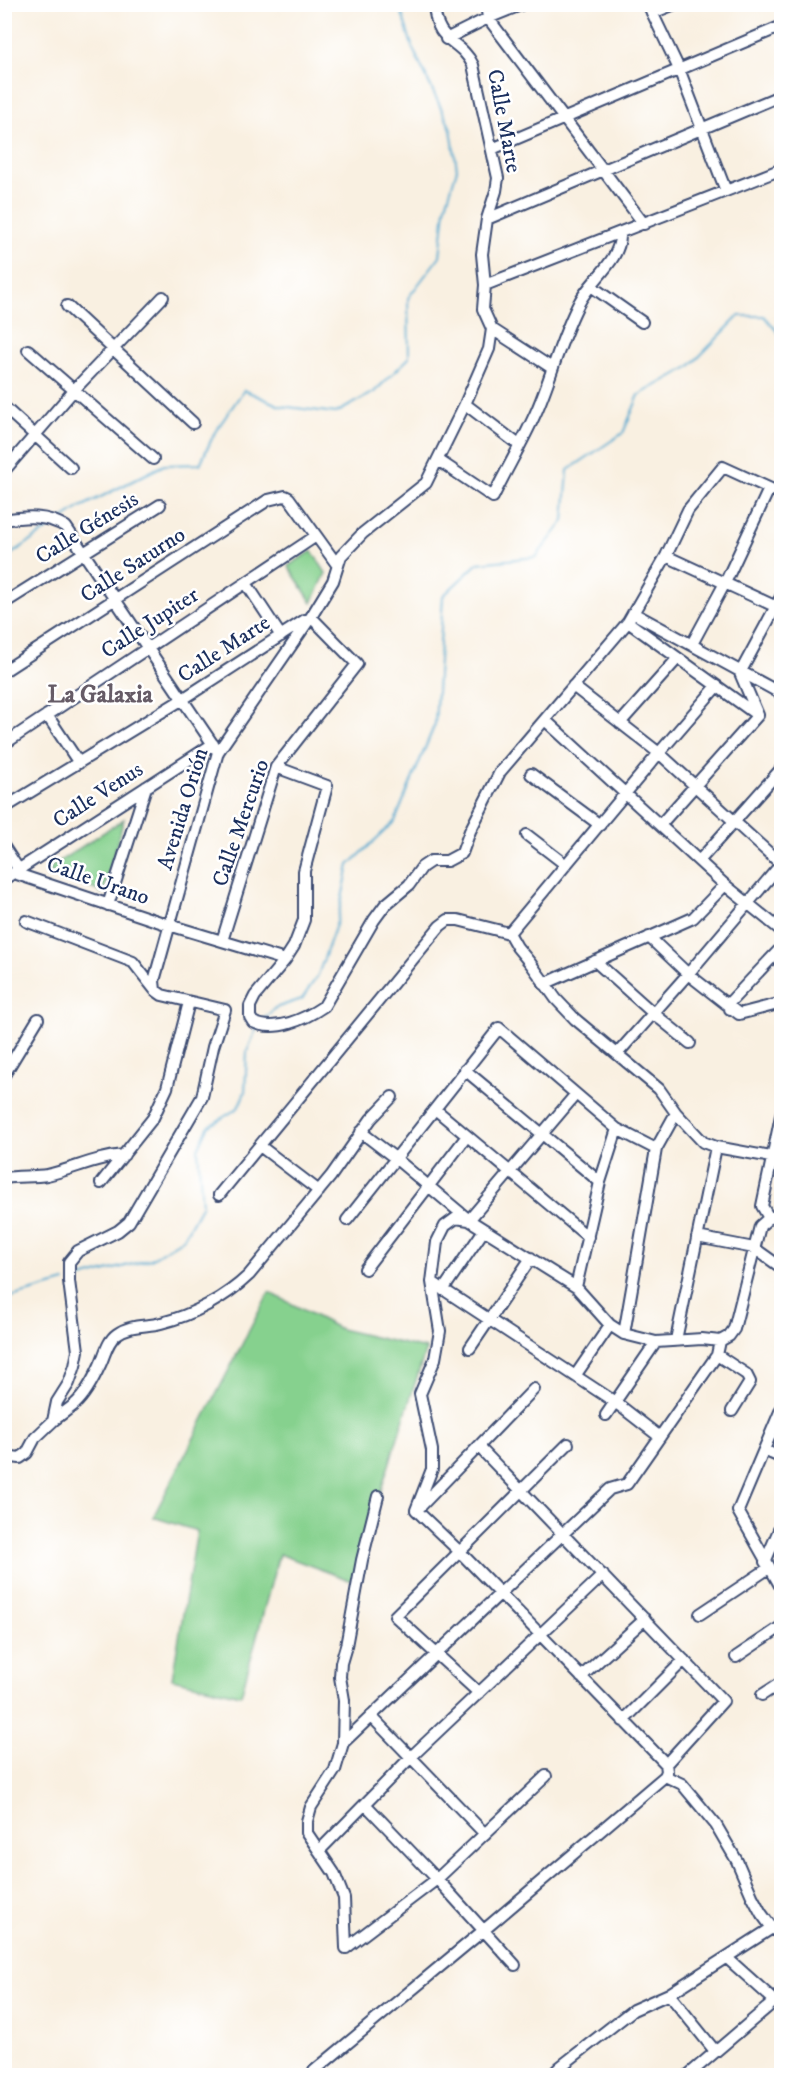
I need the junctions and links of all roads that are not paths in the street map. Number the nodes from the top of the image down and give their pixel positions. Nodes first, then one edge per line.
1 (434, 4) edge
2 (486, 4) edge
3 (523, 4) edge
4 (675, 4) edge
5 (650, 9) edge
6 (488, 18) junction
7 (782, 26) edge
8 (446, 39) junction
9 (679, 69) junction
10 (782, 95) edge
11 (564, 118) junction
12 (702, 129) junction
13 (492, 149) junction
14 (782, 169) edge
15 (603, 170) junction
16 (726, 191) junction
17 (487, 219) junction
18 (644, 224) junction
19 (620, 233) junction
20 (485, 285) junction
21 (591, 286) junction
22 (164, 297) dead end
23 (67, 306) dead end
24 (642, 322) dead end
25 (492, 328) junction
26 (114, 349) junction
27 (28, 350) dead end
28 (552, 368) junction
29 (74, 390) junction
30 (465, 404) junction
31 (4, 407) edge
32 (193, 423) dead end
33 (35, 435) junction
34 (519, 445) junction
35 (153, 459) dead end
36 (438, 460) junction
37 (71, 468) dead end
38 (4, 471) edge
39 (769, 489) junction
40 (782, 494) edge
41 (160, 505) dead end
42 (4, 520) edge
43 (316, 536) junction
44 (84, 552) junction
45 (666, 556) junction
46 (338, 566) junction
47 (246, 583) junction
48 (725, 583) junction
49 (782, 595) edge
50 (116, 600) junction
51 (4, 603) edge
52 (779, 608) edge
53 (311, 617) junction
54 (631, 618) junction
55 (281, 636) junction
56 (692, 644) junction
57 (148, 648) junction
58 (678, 658) junction
59 (4, 671) edge
60 (740, 673) junction
61 (717, 686) junction
62 (573, 687) junction
63 (782, 694) edge
64 (183, 699) junction
65 (47, 715) junction
66 (758, 715) junction
67 (545, 720) junction
68 (620, 723) junction
69 (4, 744) edge
70 (215, 748) junction
71 (659, 753) junction
72 (79, 763) junction
73 (276, 767) junction
74 (782, 768) edge
75 (531, 774) dead end
76 (695, 786) junction
77 (146, 787) junction
78 (626, 795) junction
79 (4, 808) edge
80 (733, 820) junction
81 (600, 825) junction
82 (660, 825) junction
83 (527, 836) dead end
84 (4, 847) edge
85 (699, 861) junction
86 (781, 864) edge
87 (566, 865) junction
88 (12, 874) edge
89 (725, 885) junction
90 (747, 902) junction
91 (108, 905) junction
92 (26, 921) dead end
93 (169, 925) junction
94 (782, 932) edge
95 (509, 933) junction
96 (650, 937) junction
97 (222, 940) junction
98 (782, 947) edge
99 (285, 960) junction
100 (595, 961) junction
101 (688, 974) junction
102 (544, 984) junction
103 (155, 990) junction
104 (189, 1002) junction
105 (782, 1003) edge
106 (730, 1009) junction
107 (653, 1013) junction
108 (38, 1019) dead end
109 (690, 1043) dead end
110 (618, 1053) junction
111 (465, 1070) junction
112 (4, 1075) edge
113 (576, 1094) junction
114 (392, 1098) dead end
115 (435, 1109) junction
116 (782, 1111) edge
117 (676, 1113) junction
118 (617, 1129) junction
119 (361, 1132) junction
120 (542, 1132) junction
121 (467, 1136) junction
122 (260, 1146) junction
123 (716, 1147) junction
124 (656, 1149) junction
125 (124, 1155) junction
126 (395, 1158) junction
127 (777, 1158) edge
128 (510, 1171) junction
129 (4, 1178) edge
130 (600, 1182) junction
131 (101, 1183) dead end
132 (428, 1186) junction
133 (318, 1191) junction
134 (219, 1195) dead end
135 (769, 1218) junction
136 (782, 1218) edge
137 (347, 1220) dead end
138 (469, 1220) junction
139 (484, 1230) junction
140 (588, 1237) junction
141 (698, 1237) junction
142 (754, 1248) junction
143 (531, 1258) junction
144 (782, 1268) edge
145 (365, 1269) dead end
146 (432, 1282) junction
147 (576, 1287) junction
148 (443, 1290) junction
149 (490, 1320) junction
150 (610, 1325) junction
151 (624, 1334) junction
152 (676, 1340) junction
153 (720, 1341) junction
154 (656, 1342) junction
155 (470, 1348) dead end
156 (717, 1354) junction
157 (575, 1376) junction
158 (534, 1389) dead end
159 (615, 1402) junction
160 (782, 1407) edge
161 (732, 1411) dead end
162 (606, 1415) dead end
163 (53, 1421) junction
164 (660, 1437) junction
165 (568, 1444) dead end
166 (479, 1447) junction
167 (764, 1450) junction
168 (4, 1456) edge
169 (782, 1458) edge
170 (522, 1491) junction
171 (378, 1496) dead end
172 (416, 1510) junction
173 (782, 1522) edge
174 (563, 1534) junction
175 (460, 1552) junction
176 (767, 1565) junction
177 (603, 1575) junction
178 (782, 1589) edge
179 (500, 1594) junction
180 (699, 1614) dead end
181 (645, 1619) junction
182 (782, 1626) edge
183 (540, 1635) junction
184 (437, 1654) junction
185 (736, 1657) dead end
186 (684, 1660) junction
187 (581, 1677) junction
188 (782, 1682) edge
189 (479, 1693) junction
190 (762, 1695) dead end
191 (371, 1716) junction
192 (623, 1721) junction
193 (343, 1743) junction
194 (411, 1757) junction
195 (666, 1764) junction
196 (546, 1776) dead end
197 (665, 1776) junction
198 (365, 1804) junction
199 (485, 1834) junction
200 (319, 1851) junction
201 (437, 1879) junction
202 (484, 1930) junction
203 (777, 1931) edge
204 (727, 1958) junction
205 (515, 1965) dead end
206 (669, 1994) junction
207 (716, 2051) junction
208 (312, 2076) edge
209 (551, 2076) edge
210 (687, 2076) edge

1 - 8 street
2 - 6 street
3 - 6 street
4 - 5 street
5 - 9 street
6 - 8 street
6 - 11 street
7 - 9 street
8 - 13 street, Calle Marte
9 - 11 street
9 - 12 street
10 - 12 street
11 - 13 street
11 - 15 street
12 - 15 street
12 - 16 street
13 - 17 street, Calle Marte
14 - 16 street
15 - 17 street
15 - 18 street
16 - 18 street
17 - 20 street, Calle Marte
18 - 19 street
19 - 20 street
19 - 21 street
20 - 25 street, Calle Marte
21 - 24 street
21 - 28 street
22 - 26 street
23 - 26 street
25 - 28 street
25 - 30 street, Calle Marte
26 - 29 street
26 - 32 street
27 - 29 street
28 - 34 street
29 - 33 street
29 - 35 street
30 - 34 street
30 - 36 street, Calle Marte
31 - 33 street
33 - 37 street
33 - 38 street
34 - 36 street
36 - 46 street, Avenida Orión
39 - 40 street
39 - 45 street
39 - 48 street
41 - 44 street, Calle Génesis
42 - 44 street
43 - 46 street
43 - 47 street, Calle Jupiter
43 - 50 street, Calle Saturno
44 - 50 street
44 - 51 street, Calle Génesis
45 - 48 street
45 - 54 street
46 - 53 street, Avenida Orión
47 - 55 street
47 - 57 street, Calle Jupiter
48 - 52 street
48 - 56 street
49 - 52 street
50 - 57 street
50 - 59 street, Calle Saturno
52 - 60 street
53 - 55 street, Calle Marte
53 - 70 street, Avenida Orión
53 - 73 street, Calle Mercurio
54 - 56 street
54 - 58 street
54 - 62 street
55 - 64 street, Calle Marte
56 - 60 street
57 - 64 street
57 - 65 street, Calle Jupiter
58 - 61 street
58 - 68 street
60 - 63 street
60 - 66 street
61 - 66 street
61 - 71 street
62 - 67 street
62 - 68 street
64 - 70 street
64 - 72 street, Calle Marte
65 - 69 street, Calle Jupiter
65 - 72 street
66 - 76 street
67 - 78 street
67 - 99 street
68 - 71 street
70 - 77 street, Calle Venus
70 - 93 street, Avenida Orión
71 - 76 street
71 - 78 street
72 - 79 street, Calle Marte
73 - 97 street, Calle Mercurio
73 - 99 street
74 - 80 street
75 - 81 street
76 - 80 street
76 - 82 street
77 - 88 street, Calle Venus
77 - 91 street
78 - 81 street
78 - 82 street
80 - 85 street
80 - 86 street
81 - 87 street
82 - 85 street
83 - 87 street
84 - 88 street, Calle Urano
85 - 89 street
86 - 90 street
87 - 95 street
88 - 91 street, Calle Urano
89 - 90 street
89 - 96 street
90 - 94 street
90 - 101 street
91 - 93 street, Calle Urano
92 - 103 street
93 - 97 street, Calle Urano
93 - 103 street, Avenida Orión
95 - 102 street
95 - 122 street
96 - 100 street
96 - 101 street
97 - 99 street, Calle Urano
98 - 106 street
100 - 102 street
100 - 107 street
101 - 106 street
101 - 107 street
102 - 110 street
103 - 104 street
104 - 125 street
104 - 163 street
105 - 106 street
107 - 109 street
107 - 110 street
108 - 112 street
110 - 117 street
111 - 113 street
111 - 115 street
111 - 120 street
113 - 118 street
113 - 120 street
114 - 119 street
115 - 121 street
115 - 126 street
116 - 127 street
117 - 123 street
117 - 124 street
118 - 124 street
118 - 130 street
119 - 126 street
119 - 133 street
120 - 128 street
120 - 130 street
121 - 128 street
121 - 132 street
122 - 133 street
122 - 134 street
123 - 127 street
123 - 141 street
124 - 151 street
125 - 129 street
125 - 131 street
126 - 132 street
126 - 137 street
127 - 135 street
128 - 138 street
128 - 140 street
130 - 140 street
132 - 138 street
132 - 145 street
133 - 163 street
135 - 136 street
135 - 142 street
138 - 139 street
138 - 146 street
139 - 143 street
139 - 148 street
140 - 147 street
141 - 142 street
141 - 152 street
142 - 144 street
142 - 153 street
143 - 147 street
143 - 149 street
146 - 148 street
146 - 172 street
147 - 150 street
148 - 149 street
149 - 155 street
149 - 157 street
150 - 151 street
150 - 157 street
151 - 154 street
152 - 153 street
152 - 154 street
153 - 156 street
154 - 159 street
156 - 161 street
156 - 164 street
157 - 159 street
158 - 166 street
159 - 162 street
159 - 164 street
160 - 167 street
163 - 168 street
164 - 174 street
165 - 170 street
166 - 170 street
166 - 172 street
167 - 169 street
167 - 176 street
170 - 174 street
170 - 175 street
171 - 193 street
172 - 175 street
173 - 176 street
174 - 177 street
174 - 179 street
175 - 179 street
175 - 184 street
176 - 178 street
176 - 180 street
177 - 181 street
177 - 183 street
179 - 183 street
179 - 184 street
181 - 186 street
181 - 187 street
182 - 185 street
183 - 187 street
183 - 189 street
184 - 189 street
184 - 191 street
186 - 192 street
186 - 195 street
187 - 192 street
188 - 190 street
189 - 194 street
191 - 193 street
191 - 194 street
192 - 195 street
193 - 200 street
194 - 198 street
194 - 199 street
195 - 197 street
196 - 199 street
197 - 202 street
197 - 203 street
198 - 200 street
198 - 201 street
199 - 201 street
200 - 201 street
201 - 202 street
202 - 205 street
202 - 208 street
203 - 204 street
204 - 206 street
204 - 207 street
206 - 207 street
206 - 209 street
207 - 210 street

